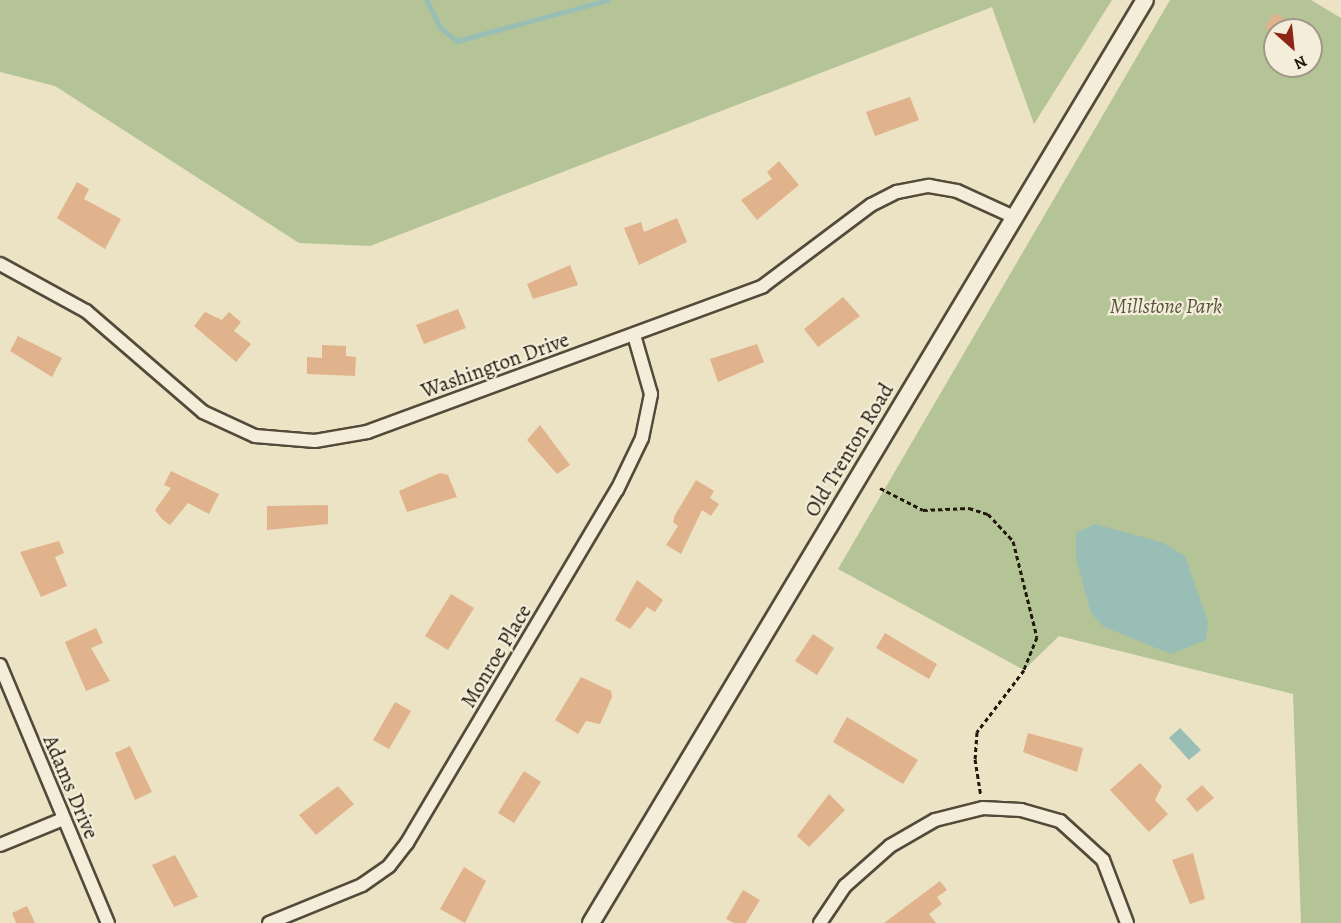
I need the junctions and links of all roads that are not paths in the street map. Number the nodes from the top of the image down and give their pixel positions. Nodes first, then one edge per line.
1 (1145, 0) edge
2 (1014, 217) junction
3 (0, 264) edge
4 (634, 335) junction
5 (0, 665) edge
6 (63, 819) junction
7 (0, 845) edge
8 (108, 923) edge
9 (269, 923) edge
10 (591, 923) edge
11 (820, 923) edge
12 (1127, 923) edge

1 - 2 main road, Old Trenton Road
2 - 4 street, Washington Drive
2 - 10 main road, Old Trenton Road
3 - 4 street, Washington Drive
4 - 9 street, Monroe Place
5 - 6 street, Adams Drive
6 - 7 street
6 - 8 street, Adams Drive
11 - 12 street

